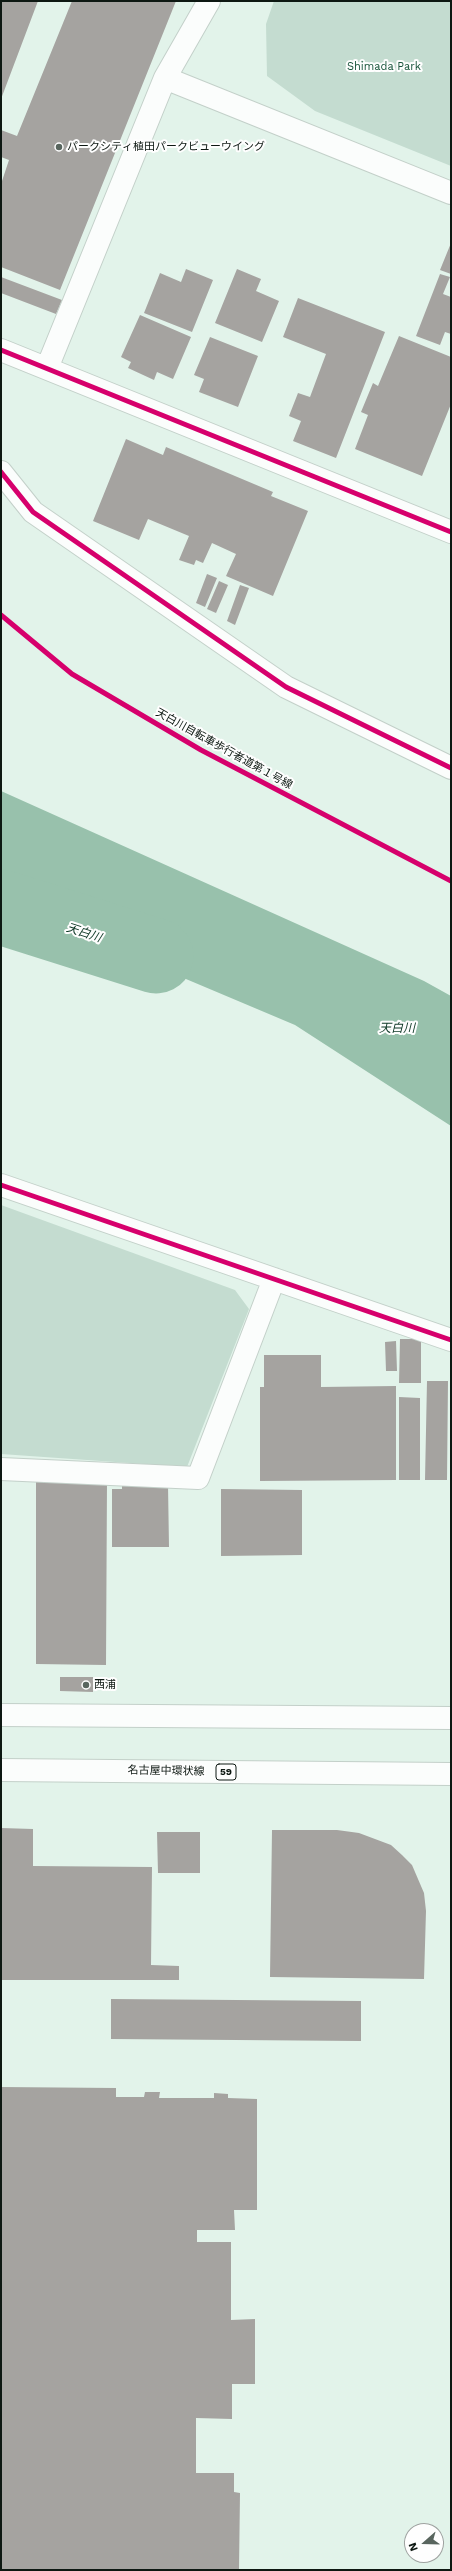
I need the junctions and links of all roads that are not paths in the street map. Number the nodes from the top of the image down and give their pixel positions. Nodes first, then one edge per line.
1 (209, 1) edge
2 (165, 78) junction
3 (451, 193) edge
4 (1, 350) edge
5 (47, 368) junction
6 (1, 472) edge
7 (451, 532) edge
8 (451, 768) edge
9 (1, 1185) edge
10 (274, 1279) junction
11 (451, 1340) edge
12 (1, 1469) edge
13 (1, 1715) edge
14 (451, 1718) edge
15 (1, 1770) edge
16 (451, 1774) edge

1 - 2 street
2 - 3 street
2 - 5 street
4 - 5 street
5 - 7 street
6 - 8 street
9 - 10 street
10 - 11 street
10 - 12 street
13 - 14 street
15 - 16 street, 名古屋中環状線 / 59

